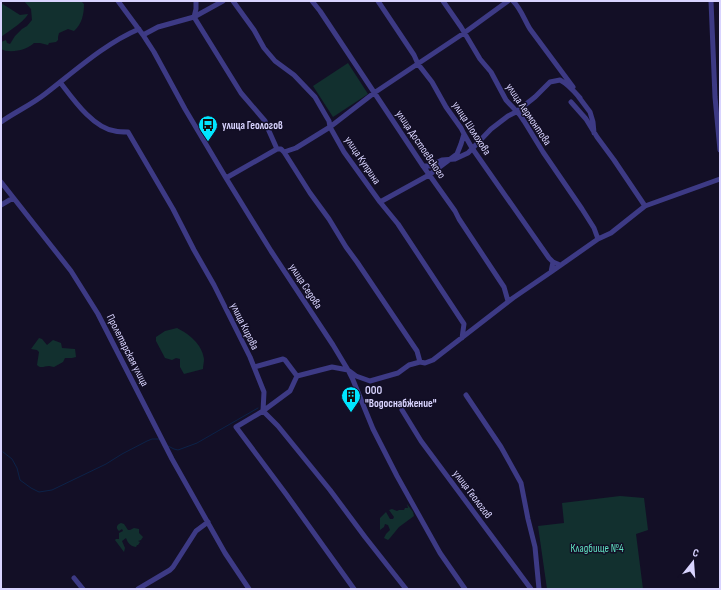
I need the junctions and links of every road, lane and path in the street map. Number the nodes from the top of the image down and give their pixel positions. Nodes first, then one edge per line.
1 (118, 1) edge
2 (196, 1) edge
3 (223, 1) edge
4 (233, 1) edge
5 (312, 1) edge
6 (378, 1) edge
7 (443, 1) edge
8 (508, 1) edge
9 (513, 1) edge
10 (711, 1) edge
11 (194, 17) junction
12 (139, 29) junction
13 (464, 33) junction
14 (144, 35) junction
15 (418, 64) junction
16 (60, 82) junction
17 (374, 93) junction
18 (580, 98) junction
19 (571, 102) dead end
20 (516, 112) junction
21 (1, 122) edge
22 (330, 127) junction
23 (594, 133) junction
24 (464, 134) junction
25 (277, 148) junction
26 (472, 148) junction
27 (720, 150) edge
28 (284, 152) junction
29 (449, 160) junction
30 (423, 166) junction
31 (429, 175) junction
32 (226, 178) junction
33 (720, 179) edge
34 (1, 182) edge
35 (13, 198) junction
36 (380, 202) junction
37 (1, 206) edge
38 (645, 206) junction
39 (598, 239) junction
40 (553, 262) junction
41 (560, 265) junction
42 (551, 272) junction
43 (508, 301) junction
44 (464, 324) junction
45 (475, 328) junction
46 (462, 338) junction
47 (420, 362) junction
48 (254, 367) junction
49 (348, 370) junction
50 (297, 376) junction
51 (355, 378) junction
52 (466, 395) dead end
53 (402, 410) dead end
54 (263, 411) junction
55 (208, 522) junction
56 (74, 578) dead end
57 (83, 589) edge
58 (138, 589) edge
59 (249, 589) edge
60 (354, 589) edge
61 (406, 589) edge
62 (465, 589) edge
63 (531, 589) edge
64 (539, 589) edge

1 - 12 street, улица Седова
2 - 11 street
3 - 11 street
4 - 22 street, улица Куприна
5 - 17 street, улица Достоевского
6 - 15 street, улица Шолохова
7 - 13 street, улица Лермонтова
8 - 13 street
9 - 18 street
10 - 27 street
11 - 14 street
11 - 25 street
12 - 14 street, улица Седова
12 - 16 street
13 - 15 street
13 - 20 street, улица Лермонтова
14 - 32 street, улица Седова
15 - 17 street
15 - 24 street, улица Шолохова
16 - 21 street
16 - 48 street, улица Кирова
17 - 22 street
17 - 30 street, улица Достоевского
18 - 20 street
18 - 23 street
19 - 23 street
20 - 26 street
20 - 39 street, улица Лермонтова
22 - 28 street
22 - 36 street, улица Куприна
23 - 38 street
24 - 26 street, улица Шолохова
24 - 29 street
25 - 28 street
25 - 32 street
26 - 29 street
26 - 40 street, улица Шолохова
28 - 47 street
29 - 30 street
29 - 31 street
30 - 31 street, улица Достоевского
31 - 36 street
31 - 43 street, улица Достоевского
32 - 49 street, улица Седова
33 - 38 street
34 - 35 street, Пролетарская улица
35 - 37 street
35 - 55 street, Пролетарская улица
36 - 44 street, улица Куприна
38 - 39 street
39 - 41 street
40 - 41 street
40 - 42 street
41 - 42 street
42 - 43 street
43 - 45 street
44 - 45 street
44 - 46 street
45 - 46 street
46 - 47 street
47 - 51 street
48 - 50 street
48 - 54 street, улица Кирова
49 - 50 street
49 - 51 street, улица Седова
50 - 54 street
51 - 62 street, улица Седова
52 - 64 street
53 - 63 street, улица Геологов
54 - 60 street
54 - 61 street
55 - 58 street
55 - 59 street, Пролетарская улица
56 - 57 street

